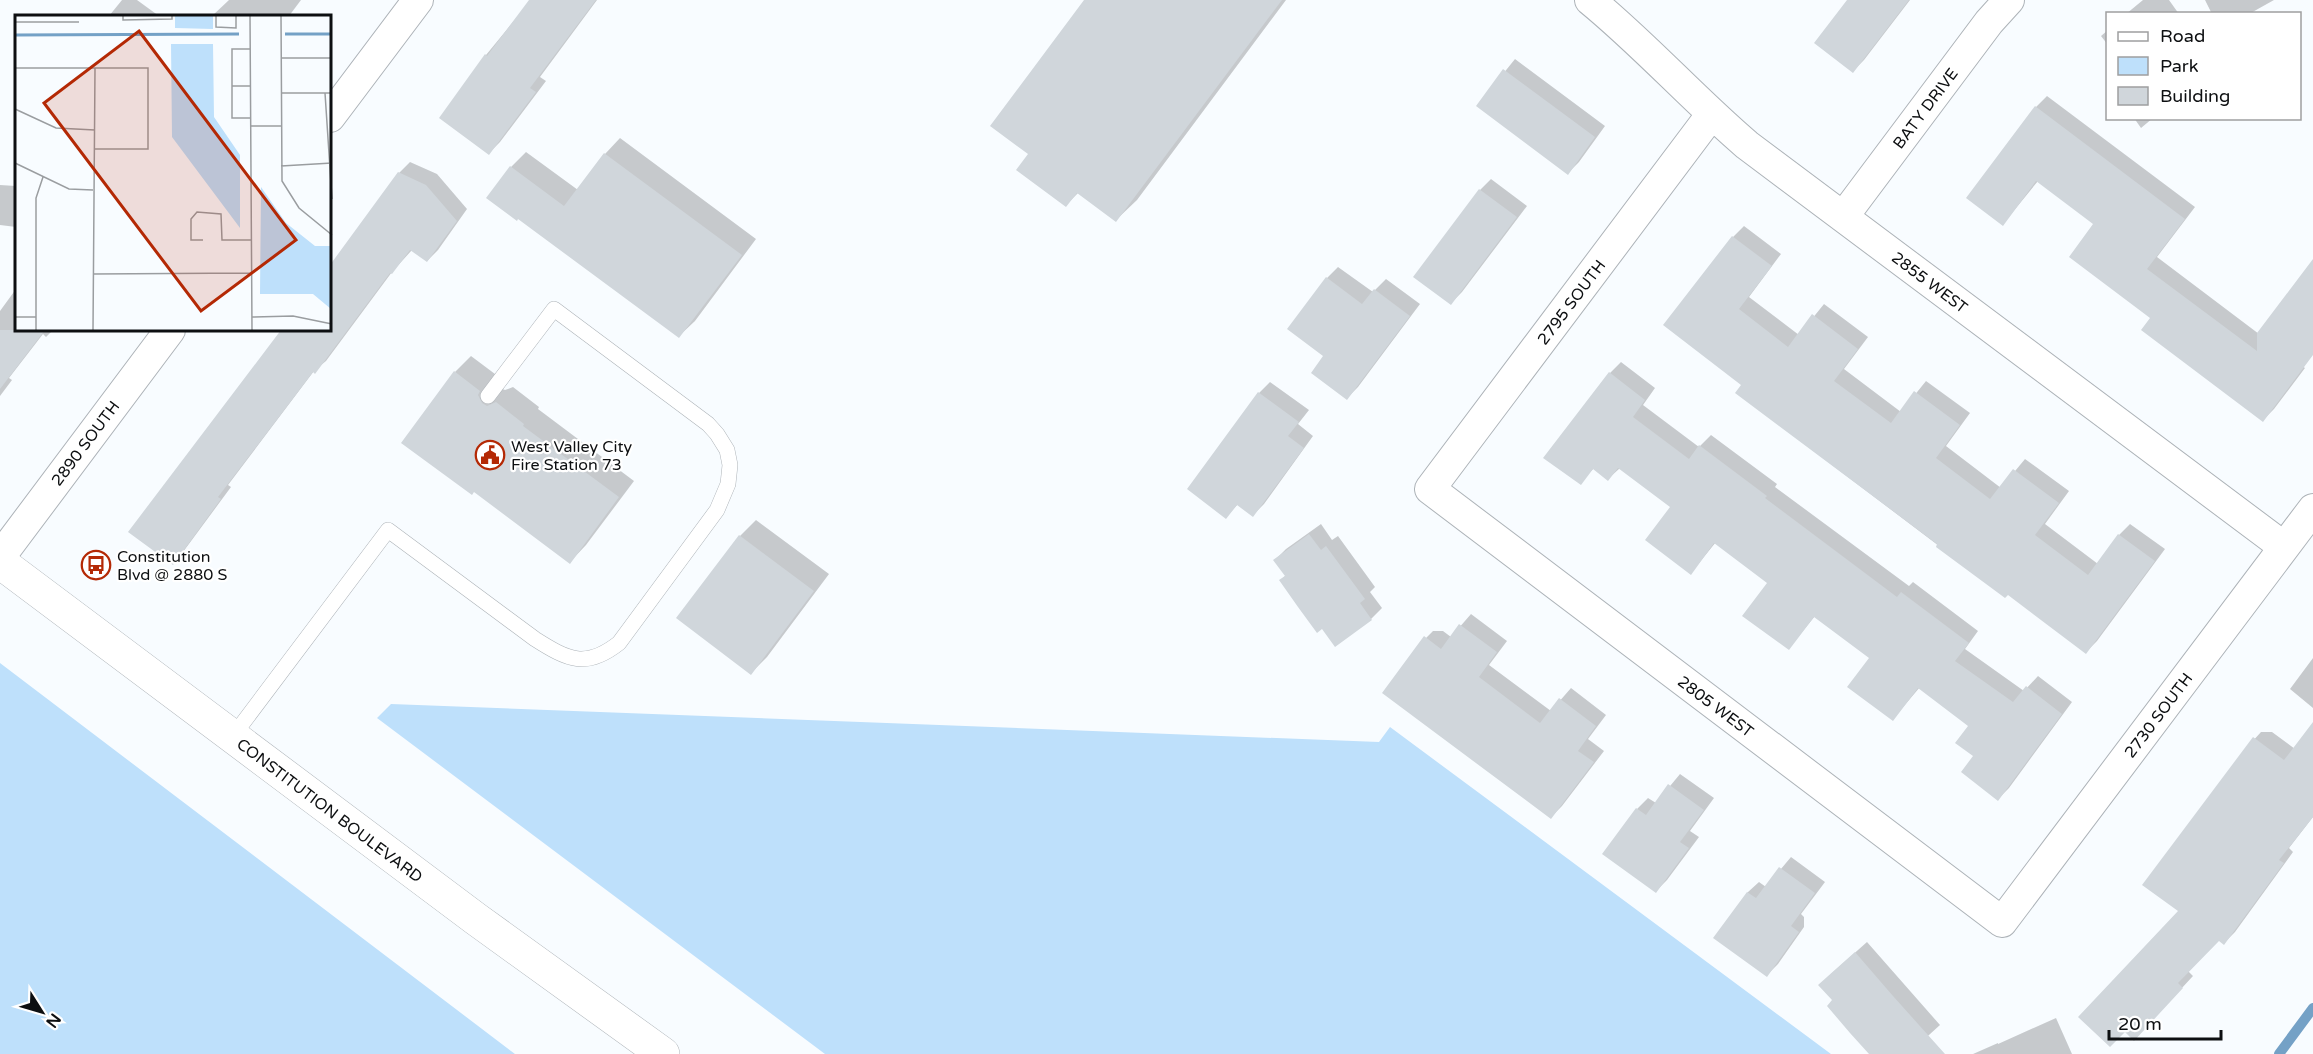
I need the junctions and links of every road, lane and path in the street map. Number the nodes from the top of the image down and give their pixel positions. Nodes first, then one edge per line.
1 (418, 0) edge
2 (1590, 0) edge
3 (2009, 0) edge
4 (332, 114) edge
5 (1711, 115) junction
6 (1843, 217) junction
7 (169, 332) edge
8 (488, 396) dead end
9 (1430, 489) joint
10 (2313, 508) edge
11 (2284, 547) junction
12 (0, 557) edge
13 (0, 562) edge
14 (233, 736) junction
15 (2002, 922) joint
16 (663, 1054) edge

1 - 4 street
2 - 5 street, 2855 WEST
3 - 6 street, BATY DRIVE
5 - 6 street, 2855 WEST
5 - 9 street, 2795 SOUTH
6 - 11 street, 2855 WEST
7 - 12 street, 2890 SOUTH
8 - 14 lane
9 - 15 street, 2805 WEST
10 - 11 street, 2730 SOUTH
11 - 15 street, 2730 SOUTH
13 - 14 street, CONSTITUTION BOULEVARD
14 - 16 street, CONSTITUTION BOULEVARD

